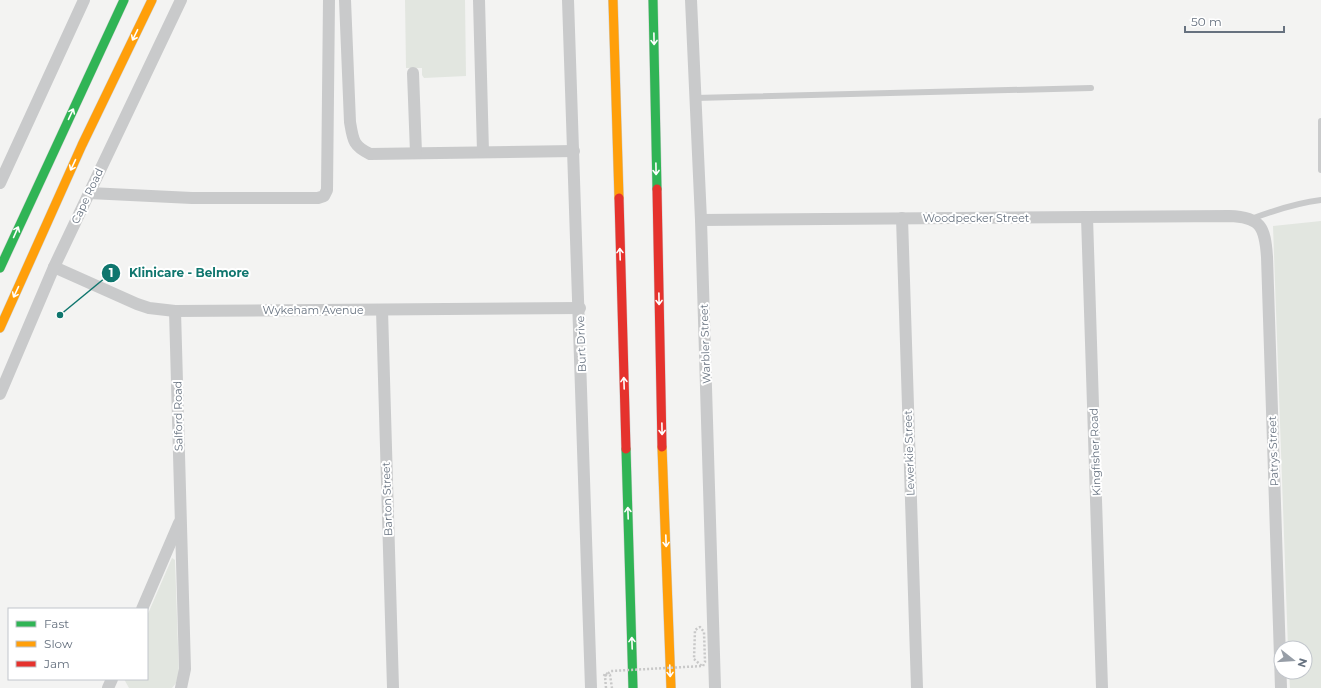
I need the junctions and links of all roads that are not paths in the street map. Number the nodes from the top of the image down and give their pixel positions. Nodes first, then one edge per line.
1 (84, 0) edge
2 (124, 0) edge
3 (152, 0) edge
4 (181, 0) edge
5 (329, 0) edge
6 (345, 0) edge
7 (479, 0) edge
8 (568, 0) edge
9 (613, 0) edge
10 (653, 0) edge
11 (691, 0) edge
12 (414, 74) dead end
13 (1091, 88) dead end
14 (695, 98) junction
15 (1321, 121) edge
16 (574, 151) junction
17 (483, 152) junction
18 (416, 153) junction
19 (1321, 170) edge
20 (0, 183) edge
21 (89, 193) junction
22 (1321, 200) edge
23 (1087, 217) junction
24 (902, 218) junction
25 (1251, 219) junction
26 (701, 220) junction
27 (9, 247) junction
28 (31, 257) junction
29 (54, 267) junction
30 (0, 268) edge
31 (580, 308) junction
32 (382, 310) junction
33 (175, 311) junction
34 (0, 328) edge
35 (0, 394) edge
36 (180, 520) junction
37 (142, 608) edge
38 (181, 688) edge
39 (393, 688) edge
40 (591, 688) edge
41 (633, 688) edge
42 (671, 688) edge
43 (715, 688) edge
44 (917, 688) edge
45 (1102, 688) edge
46 (1281, 688) edge

1 - 20 street
27 -> 2 main road
3 -> 28 main road
4 - 21 street, Cape Road
5 - 21 street
6 - 18 street
7 - 17 street
8 - 16 street, Burt Drive
41 -> 9 main road
10 -> 42 main road
11 - 14 street, Warbler Street
12 - 18 street
13 - 14 lane
14 - 26 street, Warbler Street
15 - 19 lane
16 - 17 street
16 - 31 street, Burt Drive
17 - 18 street
21 - 29 street, Cape Road
22 - 25 lane
23 - 24 street, Woodpecker Street
23 - 25 street, Woodpecker Street
23 - 45 street, Kingfisher Road
24 - 26 street, Woodpecker Street
24 - 44 street, Lewerkie Street
25 - 46 street, Patrys Street
26 - 43 street, Warbler Street
27 - 28 main road
27 - 30 main road
28 -> 34 main road
29 - 33 street, Wykeham Avenue
29 - 35 street, Cape Road
31 - 32 street, Wykeham Avenue
31 - 40 street, Burt Drive
32 - 33 street, Wykeham Avenue
32 - 39 street, Barton Street
33 - 36 street, Salford Road
36 - 37 street, Salford Road
36 - 38 street, Salford Road

